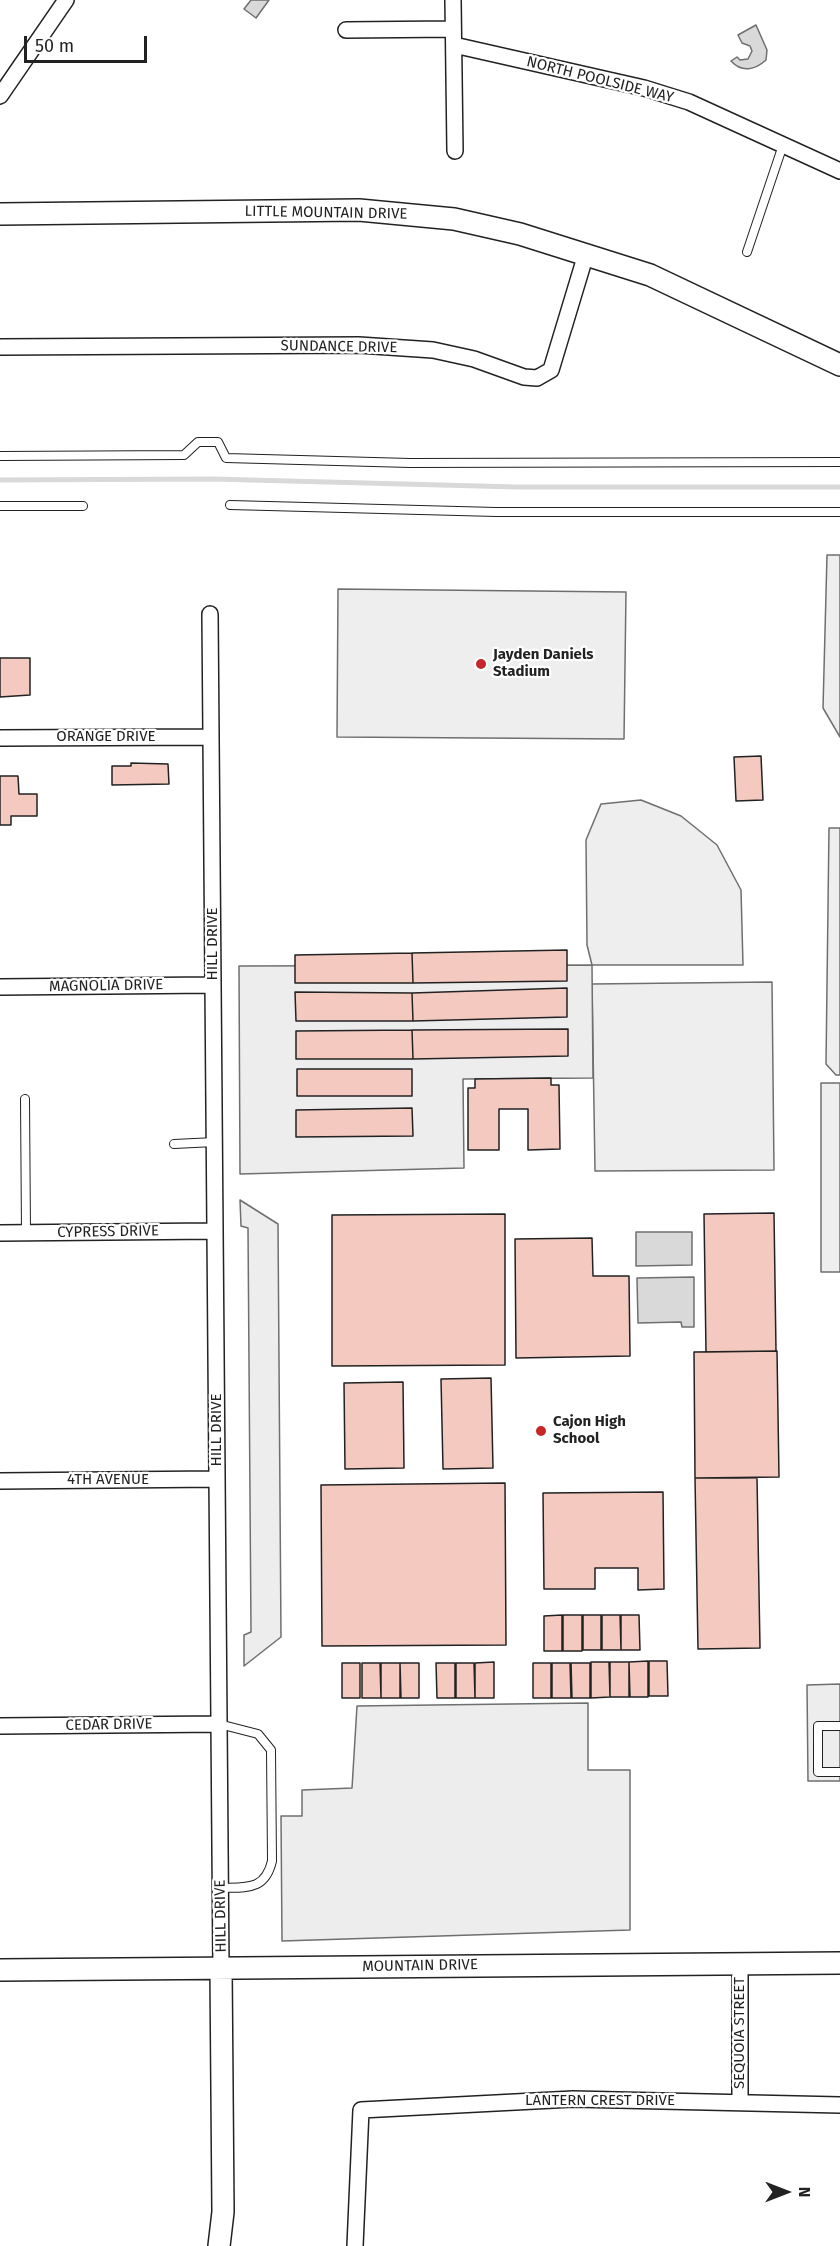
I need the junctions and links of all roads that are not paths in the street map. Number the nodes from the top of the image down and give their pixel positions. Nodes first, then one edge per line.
1 (66, 0) edge
2 (453, 0) edge
3 (453, 29) junction
4 (346, 30) dead end
5 (454, 45) junction
6 (0, 96) edge
7 (783, 145) junction
8 (455, 151) dead end
9 (840, 171) edge
10 (0, 214) edge
11 (747, 252) dead end
12 (586, 254) junction
13 (0, 347) edge
14 (840, 366) edge
15 (0, 456) edge
16 (840, 462) edge
17 (230, 505) dead end
18 (0, 506) edge
19 (83, 506) dead end
20 (840, 512) edge
21 (210, 614) dead end
22 (211, 737) junction
23 (0, 738) edge
24 (213, 985) junction
25 (0, 987) edge
26 (24, 1099) dead end
27 (215, 1142) junction
28 (174, 1144) dead end
29 (215, 1231) junction
30 (0, 1233) edge
31 (26, 1233) junction
32 (217, 1479) junction
33 (0, 1481) edge
34 (219, 1724) junction
35 (0, 1726) edge
36 (840, 1726) edge
37 (840, 1772) edge
38 (220, 1888) junction
39 (740, 1963) junction
40 (840, 1963) edge
41 (221, 1968) junction
42 (0, 1970) edge
43 (740, 2102) junction
44 (840, 2105) edge
45 (219, 2246) edge
46 (355, 2246) edge

1 - 6 street
2 - 3 street
3 - 4 street
3 - 5 street
5 - 7 street, NORTH POOLSIDE WAY
5 - 8 street
7 - 9 street, NORTH POOLSIDE WAY
7 - 11 lane
10 - 12 street, LITTLE MOUNTAIN DRIVE
12 - 13 street, SUNDANCE DRIVE
12 - 14 street, LITTLE MOUNTAIN DRIVE
15 - 16 lane
17 - 20 lane
18 - 19 lane
21 - 22 street, HILL DRIVE
22 - 23 street, ORANGE DRIVE
22 - 24 street, HILL DRIVE
24 - 25 street, MAGNOLIA DRIVE
24 - 27 street, HILL DRIVE
26 - 31 lane
27 - 28 lane
27 - 29 street, HILL DRIVE
29 - 31 street, CYPRESS DRIVE
29 - 32 street, HILL DRIVE
30 - 31 street, CYPRESS DRIVE
32 - 33 street, 4TH AVENUE
32 - 34 street, HILL DRIVE
34 - 35 street, CEDAR DRIVE
34 - 38 street, HILL DRIVE
34 - 38 lane
36 - 37 lane
38 - 41 street, HILL DRIVE
39 - 40 street, MOUNTAIN DRIVE
39 - 41 street, MOUNTAIN DRIVE
39 - 43 street, SEQUOIA STREET
41 - 42 street, MOUNTAIN DRIVE
41 - 45 street, HILL DRIVE
43 - 44 street, LANTERN CREST DRIVE
43 - 46 street, LANTERN CREST DRIVE

